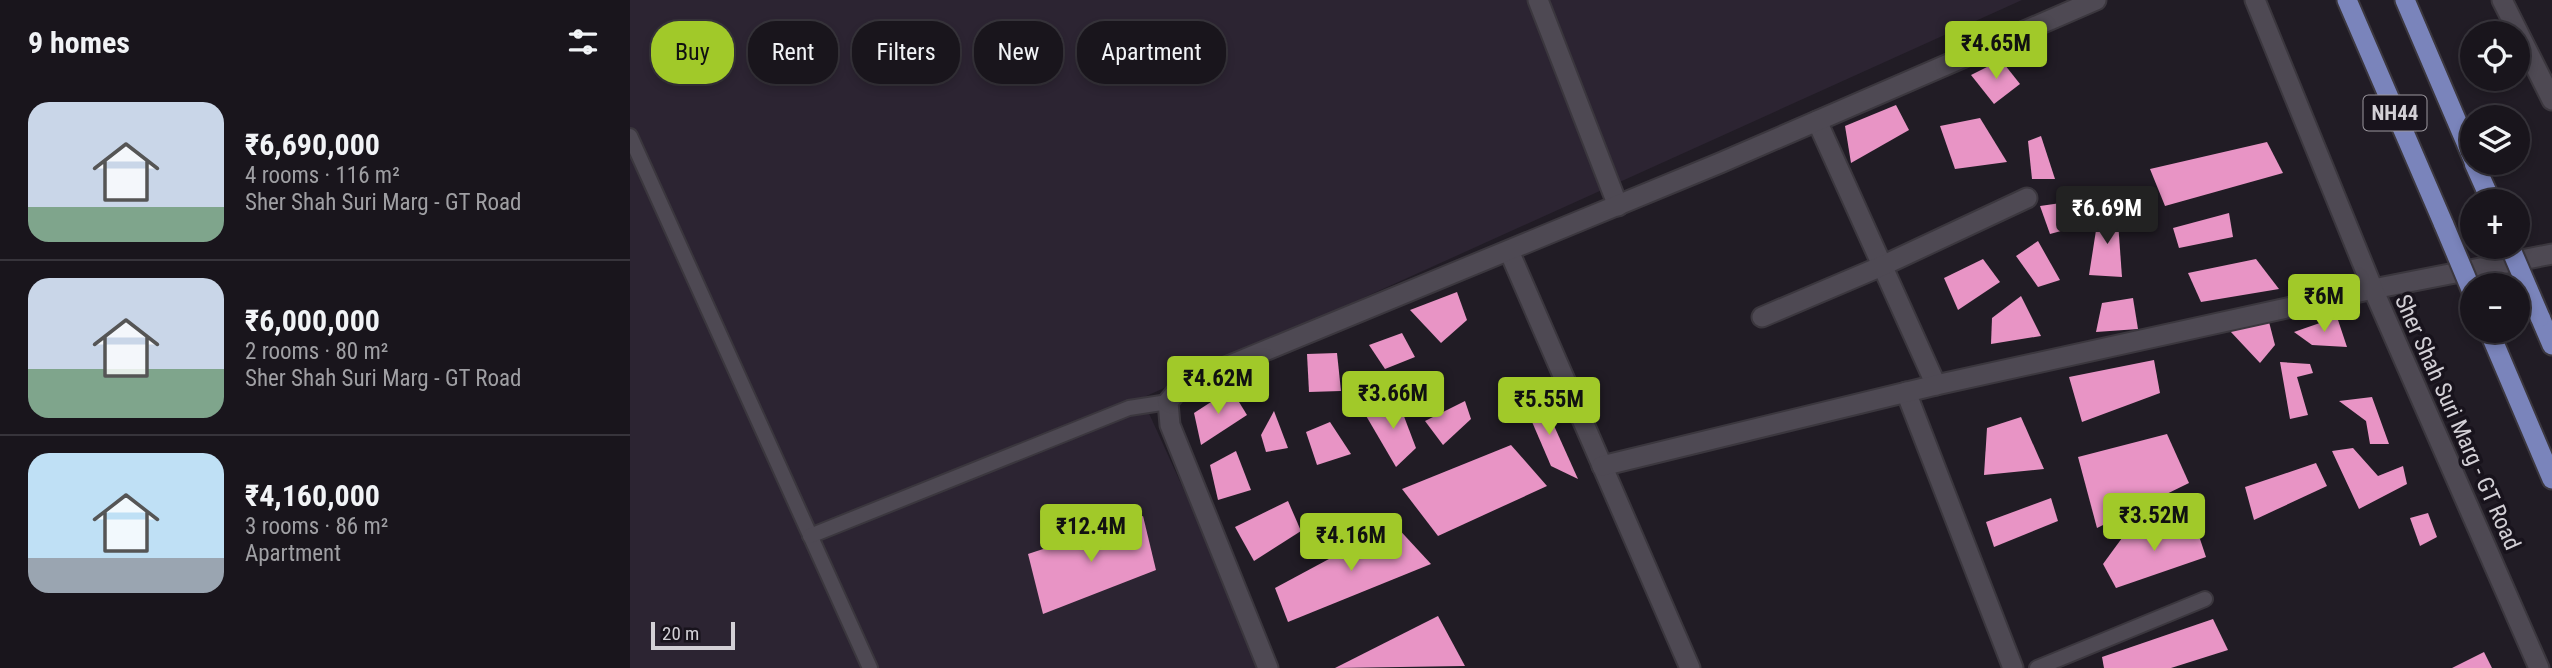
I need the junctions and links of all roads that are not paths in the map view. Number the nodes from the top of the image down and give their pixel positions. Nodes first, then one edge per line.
1 (1538, 0) edge
2 (2096, 0) edge
3 (2255, 0) edge
4 (2347, 0) edge
5 (2405, 0) edge
6 (2502, 0) edge
7 (2552, 100) edge
8 (1817, 121) junction
9 (2460, 128) edge
10 (630, 136) edge
11 (2027, 198) dead end
12 (1618, 206) junction
13 (1509, 251) junction
14 (2552, 254) edge
15 (2515, 259) edge
16 (1882, 266) junction
17 (2464, 273) edge
18 (2374, 289) junction
19 (1762, 317) dead end
20 (2494, 343) edge
21 (2552, 345) edge
22 (1936, 386) junction
23 (1906, 392) junction
24 (1168, 402) junction
25 (1602, 466) junction
26 (2552, 479) edge
27 (810, 536) junction
28 (2205, 599) dead end
29 (2006, 666) edge
30 (870, 668) edge
31 (1268, 668) edge
32 (1690, 668) edge
33 (2036, 668) edge
34 (2539, 668) edge

1 - 12 street
2 - 8 street
3 - 18 street, Sher Shah Suri Marg - GT Road
4 - 17 highway, NH44, bridge
5 - 9 highway, NH44
6 - 7 street
8 - 12 street
8 - 16 street
10 - 27 lane
11 - 16 street
12 - 13 street
13 - 24 street
13 - 25 street
14 - 18 street
15 - 21 highway, bridge
16 - 19 street
16 - 22 street
18 - 22 street
18 - 34 street, Sher Shah Suri Marg - GT Road
20 - 26 highway
22 - 23 street
23 - 25 street
23 - 29 street
24 - 27 lane
24 - 31 street
25 - 32 street
27 - 30 lane
28 - 33 lane

